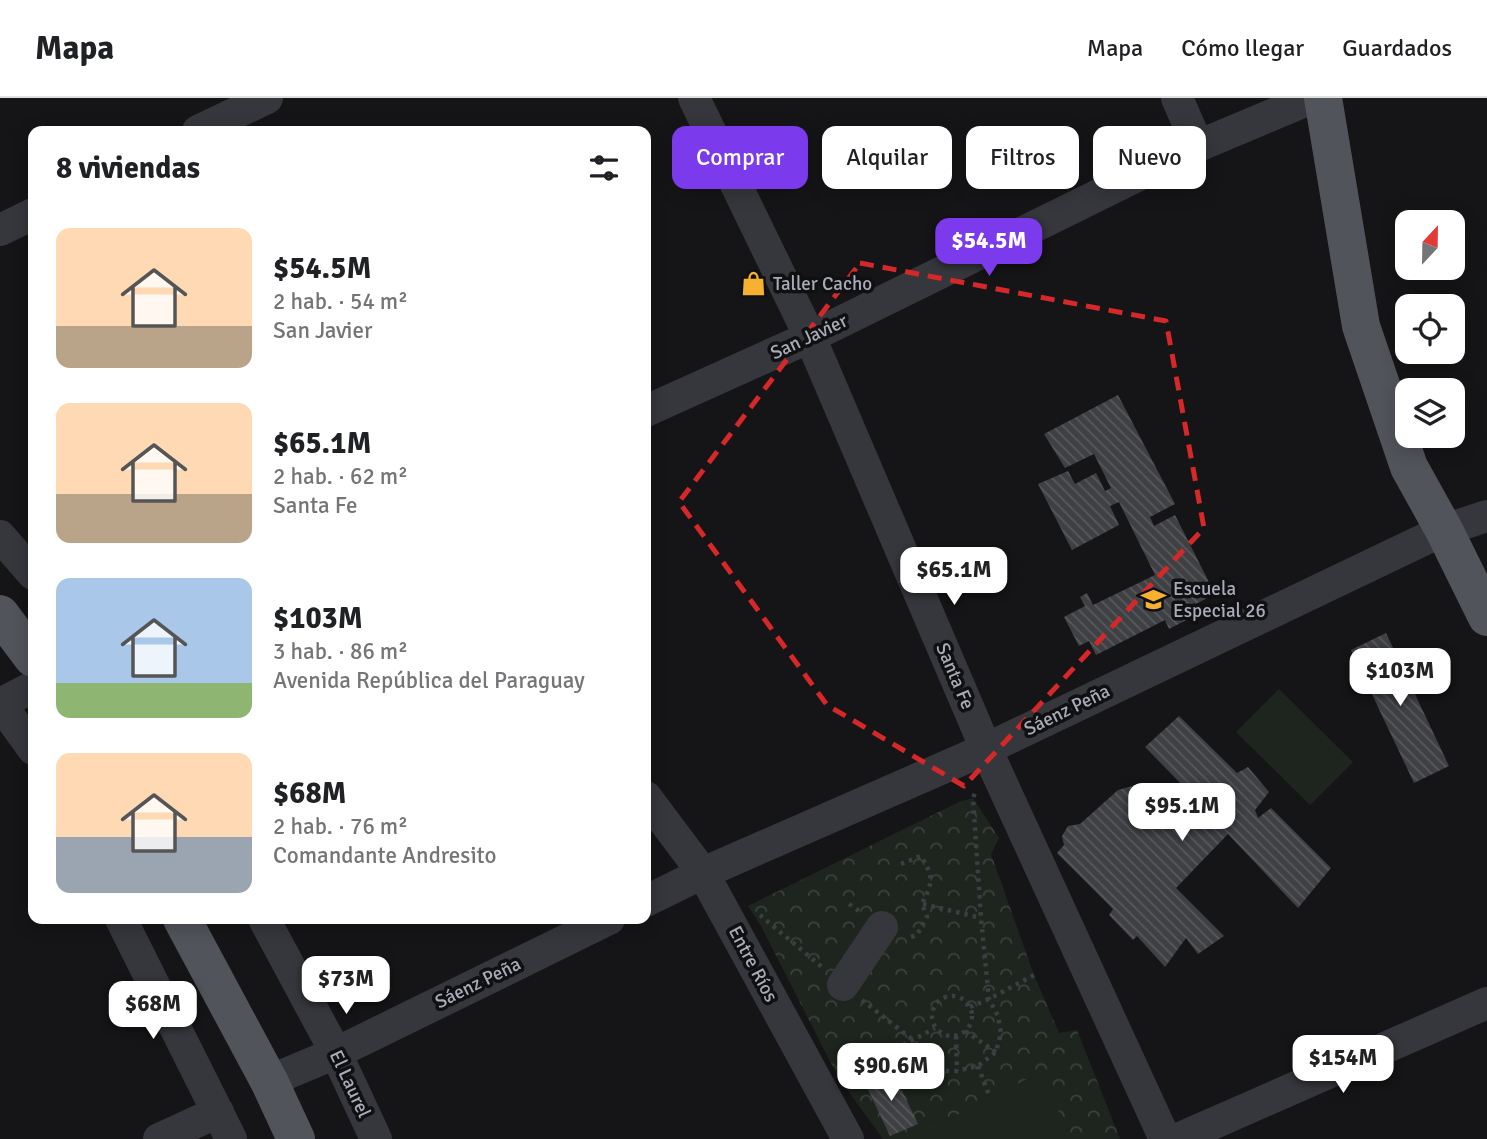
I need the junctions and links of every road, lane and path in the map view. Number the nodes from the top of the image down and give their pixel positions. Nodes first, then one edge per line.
1 (267, 98) edge
2 (694, 98) edge
3 (1177, 98) edge
4 (1312, 98) edge
5 (1323, 98) edge
6 (236, 114) edge
7 (209, 126) edge
8 (1189, 126) edge
9 (1206, 143) edge
10 (1111, 189) edge
11 (28, 216) edge
12 (0, 230) edge
13 (810, 337) junction
14 (651, 409) edge
15 (1487, 516) edge
16 (1444, 530) junction
17 (0, 536) edge
18 (28, 568) edge
19 (0, 614) edge
20 (1487, 617) edge
21 (28, 652) edge
22 (28, 690) edge
23 (0, 704) edge
24 (28, 742) edge
25 (986, 748) junction
26 (651, 804) edge
27 (901, 864) dead end
28 (703, 873) junction
29 (651, 899) edge
30 (849, 904) dead end
31 (922, 904) junction
32 (759, 914) dead end
33 (981, 918) junction
34 (124, 924) edge
35 (185, 924) edge
36 (267, 924) edge
37 (600, 924) edge
38 (882, 927) junction
39 (1034, 975) dead end
40 (843, 985) junction
41 (989, 999) junction
42 (1487, 1003) edge
43 (970, 1007) junction
44 (935, 1028) junction
45 (965, 1031) junction
46 (957, 1036) junction
47 (913, 1040) junction
48 (996, 1052) junction
49 (336, 1053) junction
50 (978, 1066) junction
51 (957, 1071) junction
52 (838, 1077) dead end
53 (269, 1081) junction
54 (990, 1098) dead end
55 (225, 1126) edge
56 (159, 1139) edge
57 (296, 1139) edge
58 (376, 1139) edge
59 (848, 1139) edge
60 (1164, 1139) edge
61 (1178, 1139) edge

1 - 6 street
2 - 13 street, Santa Fe
3 - 8 street
4 - 9 street, San Javier
5 - 16 main road
6 - 7 street
10 - 13 street, San Javier
11 - 12 street
13 - 14 street, San Javier
13 - 25 street, Santa Fe
15 - 16 street, Sáenz Peña
16 - 20 main road
16 - 25 street, Sáenz Peña
17 - 18 street
19 - 21 main road
22 - 23 street
23 - 24 street
25 - 28 street, Sáenz Peña
25 - 33 path
25 - 60 street, Santa Fe
26 - 28 street, Entre Ríos
27 - 31 path
28 - 29 street, Sáenz Peña
28 - 59 street, Entre Ríos
30 - 38 path
31 - 33 path
31 - 38 path
32 - 40 path
33 - 41 path
34 - 55 street
35 - 53 main road
36 - 49 street, El Laurel
37 - 49 street, Sáenz Peña
38 - 40 street
39 - 41 path
40 - 47 path
41 - 43 path
41 - 48 path
42 - 61 street
43 - 44 path
43 - 45 path
44 - 46 path
44 - 47 path
45 - 46 path
45 - 48 path
46 - 51 path
47 - 51 path
47 - 52 path
48 - 50 path
49 - 53 street, Sáenz Peña
49 - 58 street, El Laurel
50 - 51 path
50 - 54 path
53 - 57 main road
55 - 56 street

